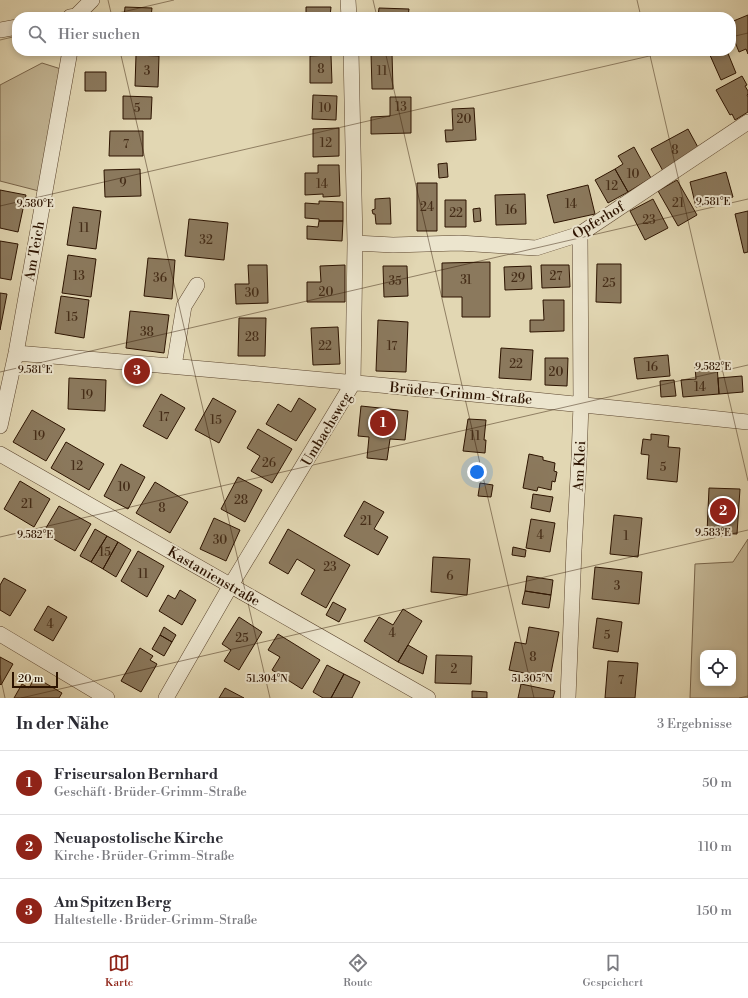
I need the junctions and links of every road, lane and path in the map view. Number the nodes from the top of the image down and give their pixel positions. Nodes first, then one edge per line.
1 (92, 0) edge
2 (348, 0) edge
3 (79, 12) edge
4 (349, 12) edge
5 (12, 28) edge
6 (0, 30) edge
7 (69, 56) edge
8 (351, 56) edge
9 (748, 122) edge
10 (580, 234) junction
11 (355, 243) junction
12 (197, 285) dead end
13 (16, 353) junction
14 (174, 366) junction
15 (354, 383) junction
16 (581, 404) junction
17 (748, 422) edge
18 (0, 426) edge
19 (0, 454) edge
20 (231, 585) junction
21 (0, 634) edge
22 (107, 698) edge
23 (166, 698) edge
24 (428, 698) edge
25 (568, 698) edge

1 - 3 street
2 - 4 street
5 - 6 street
7 - 13 street, Am Teich
8 - 11 street, Umbachsweg
9 - 10 street, Opferhof
10 - 11 street, Opferhof
10 - 16 street, Am Klei
11 - 15 street, Umbachsweg
12 - 14 street
13 - 14 street, Brüder-Grimm-Straße
13 - 18 street, Am Teich
14 - 15 street, Brüder-Grimm-Straße
15 - 16 street, Brüder-Grimm-Straße
15 - 20 street, Umbachsweg
16 - 17 street, Brüder-Grimm-Straße
16 - 25 street, Am Klei
19 - 20 street, Kastanienstraße
20 - 23 street, Umbachsweg
20 - 24 street, Kastanienstraße
21 - 22 street

